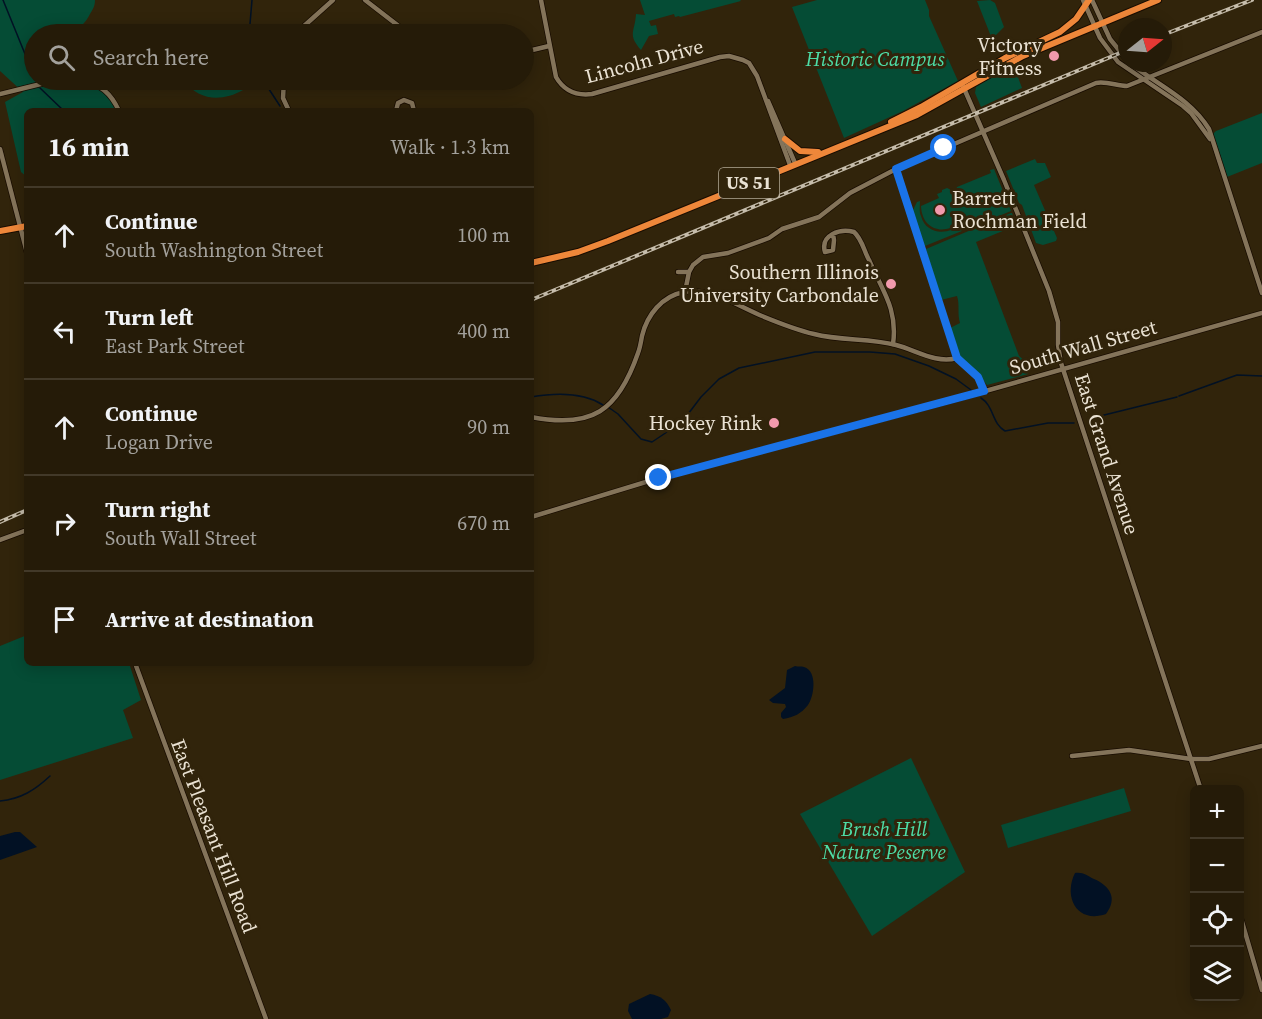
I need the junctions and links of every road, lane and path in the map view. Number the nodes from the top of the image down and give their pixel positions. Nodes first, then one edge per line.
1 (333, 0) edge
2 (365, 0) edge
3 (541, 0) edge
4 (1083, 0) edge
5 (1091, 0) edge
6 (1158, 0) edge
7 (1086, 7) junction
8 (306, 24) edge
9 (397, 24) edge
10 (1102, 24) junction
11 (1094, 27) junction
12 (1262, 32) edge
13 (549, 46) junction
14 (534, 50) edge
15 (1118, 50) edge
16 (1118, 62) edge
17 (1172, 69) edge
18 (1131, 72) edge
19 (1132, 72) edge
20 (1144, 72) edge
21 (1164, 72) joint
22 (1151, 77) junction
23 (1144, 80) junction
24 (1161, 84) junction
25 (1127, 86) junction
26 (963, 87) junction
27 (24, 88) edge
28 (104, 90) edge
29 (284, 90) edge
30 (0, 94) edge
31 (765, 96) junction
32 (117, 108) edge
33 (288, 108) edge
34 (397, 108) edge
35 (413, 108) edge
36 (983, 131) junction
37 (785, 139) junction
38 (1214, 143) junction
39 (0, 149) edge
40 (828, 151) junction
41 (792, 164) junction
42 (896, 169) junction
43 (24, 227) edge
44 (0, 231) edge
45 (832, 234) dead end
46 (534, 262) edge
47 (678, 272) dead end
48 (689, 272) junction
49 (685, 292) junction
50 (1262, 293) edge
51 (1262, 313) edge
52 (893, 344) junction
53 (957, 358) junction
54 (1063, 368) junction
55 (984, 391) junction
56 (534, 417) edge
57 (534, 516) edge
58 (24, 531) edge
59 (0, 540) edge
60 (136, 666) edge
61 (1262, 746) edge
62 (1072, 756) dead end
63 (1191, 759) junction
64 (1200, 785) edge
65 (1244, 931) edge
66 (1262, 990) edge
67 (266, 1019) edge

1 - 8 street
2 - 9 street
3 - 13 street, Lincoln Drive
4 - 7 street
5 - 7 highway, US 51
5 - 10 street
6 - 10 highway, US 51
7 - 11 street
7 - 26 highway, US 51
10 - 11 highway, US 51
10 - 15 street
11 - 16 street
11 - 26 highway, US 51
12 - 17 street
13 - 14 street
13 - 31 street, Lincoln Drive
18 - 25 street
19 - 23 street
20 - 22 street
21 - 22 street
21 - 24 street
22 - 23 street
22 - 24 street
23 - 25 street
23 - 38 street
24 - 38 street
25 - 36 street
26 - 36 street, East Grand Avenue
26 - 40 highway, US 51
27 - 30 street
28 - 32 street
29 - 33 street
31 - 37 street
31 - 41 street, Lincoln Drive
34 - 35 street
36 - 42 street
36 - 54 street, East Grand Avenue
37 - 40 highway
37 - 41 street
38 - 50 street
39 - 43 street
40 - 41 highway, US 51
41 - 46 highway, US 51
42 - 48 street
42 - 53 street
43 - 44 highway
45 - 52 street
47 - 48 street
48 - 49 street
49 - 52 street
49 - 56 street
51 - 54 street, South Wall Street
52 - 53 street
53 - 55 street
54 - 55 street, South Wall Street
54 - 63 street, East Grand Avenue
55 - 57 street, South Wall Street
58 - 59 street
60 - 67 street, East Pleasant Hill Road
61 - 63 street
62 - 63 street
63 - 64 street, East Grand Avenue
65 - 66 street

